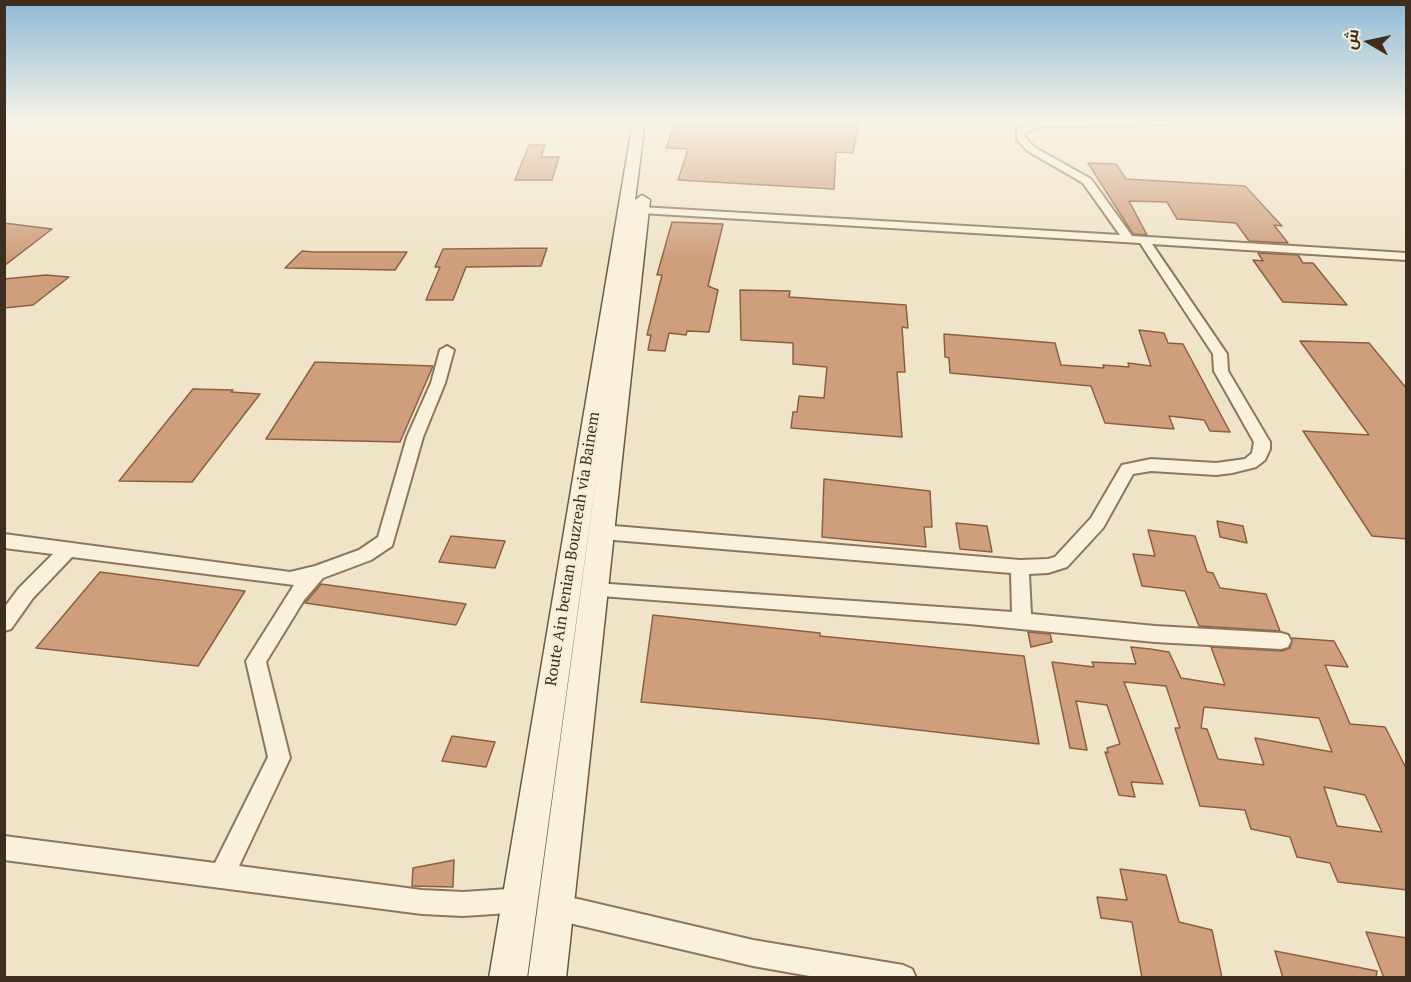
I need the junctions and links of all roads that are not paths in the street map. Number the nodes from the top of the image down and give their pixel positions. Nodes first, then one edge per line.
1 (632, 167) edge
2 (646, 167) edge
3 (1063, 167) edge
4 (642, 210) junction
5 (1138, 242) junction
6 (1407, 256) edge
7 (447, 350) dead end
8 (602, 532) junction
9 (4, 541) edge
10 (69, 549) junction
11 (1020, 567) junction
12 (317, 573) junction
13 (595, 590) junction
14 (1022, 621) junction
15 (4, 623) edge
16 (1281, 641) dead end
17 (4, 848) edge
18 (222, 876) junction
19 (520, 899) junction
20 (556, 907) junction
21 (508, 978) edge
22 (547, 978) edge
23 (903, 978) edge

1 - 19 main road, Route Ain benian Bouzreah via Bainem
2 - 4 main road, Route Ain benian Bouzreah via Bainem
3 - 5 street
4 - 5 street
4 - 8 main road, Route Ain benian Bouzreah via Bainem
5 - 6 street
5 - 11 street
7 - 12 street
8 - 11 street
8 - 13 main road, Route Ain benian Bouzreah via Bainem
9 - 10 street
10 - 12 street
10 - 15 street
11 - 14 street
12 - 18 street
13 - 14 street
13 - 20 main road, Route Ain benian Bouzreah via Bainem
14 - 16 street
17 - 18 street
18 - 19 street
19 - 20 street
19 - 21 main road, Route Ain benian Bouzreah via Bainem
20 - 22 main road, Route Ain benian Bouzreah via Bainem
20 - 23 street

